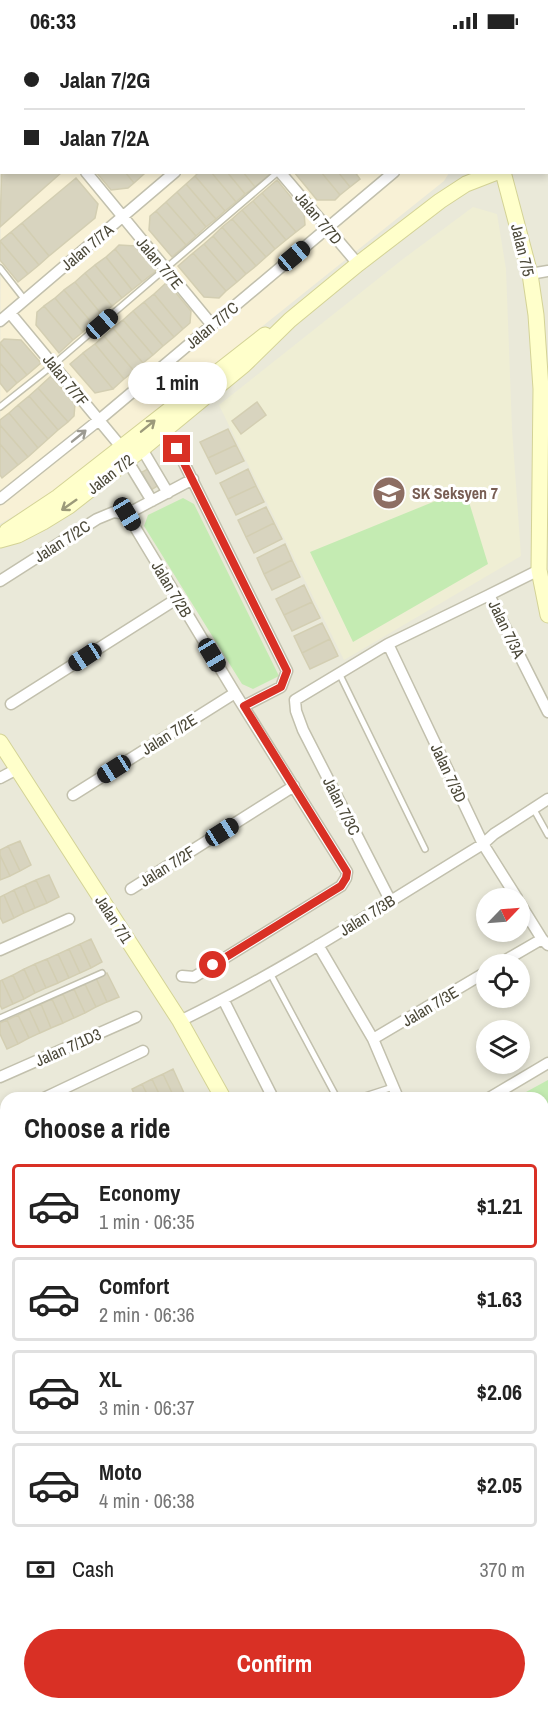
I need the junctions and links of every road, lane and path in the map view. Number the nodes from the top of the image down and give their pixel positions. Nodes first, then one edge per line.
1 (88, 174) edge
2 (173, 174) edge
3 (277, 174) edge
4 (281, 174) edge
5 (392, 174) edge
6 (492, 174) edge
7 (504, 174) edge
8 (123, 217) junction
9 (327, 228) junction
10 (358, 264) junction
11 (0, 268) edge
12 (166, 269) junction
13 (548, 271) edge
14 (530, 274) junction
15 (25, 300) junction
16 (10, 313) junction
17 (290, 320) junction
18 (0, 321) edge
19 (212, 326) junction
20 (53, 365) junction
21 (544, 388) edge
22 (0, 407) edge
23 (99, 420) junction
24 (142, 449) junction
25 (177, 449) dead end
26 (124, 454) junction
27 (193, 480) junction
28 (168, 493) junction
29 (0, 498) edge
30 (152, 501) junction
31 (127, 514) junction
32 (543, 519) edge
33 (0, 538) edge
34 (539, 570) junction
35 (0, 581) edge
36 (489, 595) junction
37 (178, 598) junction
38 (548, 615) edge
39 (388, 644) junction
40 (339, 673) junction
41 (235, 693) junction
42 (11, 704) dead end
43 (244, 706) junction
44 (548, 712) edge
45 (0, 742) edge
46 (17, 769) junction
47 (0, 778) edge
48 (294, 786) junction
49 (73, 795) dead end
50 (548, 799) edge
51 (534, 808) junction
52 (548, 835) edge
53 (483, 844) junction
54 (425, 849) dead end
55 (510, 888) edge
56 (132, 889) dead end
57 (390, 900) junction
58 (69, 919) dead end
59 (530, 919) edge
60 (545, 942) edge
61 (318, 945) junction
62 (0, 950) edge
63 (520, 954) edge
64 (102, 973) dead end
65 (270, 973) junction
66 (182, 976) dead end
67 (476, 978) edge
68 (224, 1001) junction
69 (136, 1017) dead end
70 (0, 1018) edge
71 (180, 1021) junction
72 (373, 1039) junction
73 (143, 1051) dead end
74 (548, 1063) edge
75 (0, 1077) edge
76 (393, 1087) junction
77 (57, 1092) edge
78 (221, 1092) edge
79 (270, 1092) edge
80 (334, 1092) edge
81 (378, 1092) edge
82 (395, 1092) edge
83 (499, 1092) edge

1 - 8 street, Jalan 7/7E
2 - 8 street, Jalan 7/7A
3 - 12 lane
4 - 9 street, Jalan 7/7D
5 - 9 street, Jalan 7/7C
6 - 10 street, Jalan 7/2
7 - 14 street, Jalan 7/5
8 - 12 street, Jalan 7/7E
8 - 15 street, Jalan 7/7A
9 - 10 street, Jalan 7/7D
9 - 19 street, Jalan 7/7C
10 - 17 street, Jalan 7/2
11 - 15 lane
12 - 19 street, Jalan 7/7E
12 - 20 lane
13 - 14 street
14 - 21 street, Jalan 7/5
15 - 16 street, Jalan 7/7A
16 - 18 street, Jalan 7/7A
16 - 20 street, Jalan 7/7F
17 - 24 street, Jalan 7/2
26 -> 17 street, Jalan 7/2
19 - 23 street, Jalan 7/7C
20 - 22 lane
20 - 23 street, Jalan 7/7F
21 - 32 street, Jalan 7/5
23 - 26 street, Jalan 7/7F
29 -> 23 street, Jalan 7/7C
24 - 26 street, Jalan 7/2
24 - 28 street
25 - 27 street
26 - 30 street, Jalan 7/7F
26 - 33 street, Jalan 7/2
27 - 28 street, Jalan 7/2C
27 - 43 street
28 - 30 street, Jalan 7/2C
30 - 31 street, Jalan 7/2C
31 - 35 street, Jalan 7/2C
31 - 37 street, Jalan 7/2B
32 - 34 street, Jalan 7/5
34 - 36 street, Jalan 7/3A
34 - 38 street, Jalan 7/5
36 - 39 street
36 - 44 street, Jalan 7/3A
37 - 41 street, Jalan 7/2B
37 - 42 street
39 - 40 street
39 - 53 street, Jalan 7/3D
40 - 54 lane
40 - 57 street, Jalan 7/3C
41 - 43 street, Jalan 7/2B
41 - 49 street, Jalan 7/2E
43 - 48 street, Jalan 7/2B
45 - 46 street, Jalan 7/1
46 - 47 street
46 - 71 street, Jalan 7/1
48 - 56 street, Jalan 7/2F
48 - 66 street, Jalan 7/2B
50 - 51 street, Jalan 7/3B
51 - 52 lane
51 - 53 street, Jalan 7/3B
53 - 55 street, Jalan 7/3D
53 - 57 street, Jalan 7/3B
57 - 61 street, Jalan 7/3B
58 - 62 street
59 - 60 street, Jalan 7/3D
60 - 63 street
61 - 65 street, Jalan 7/3B
61 - 72 street
64 - 70 lane
65 - 68 street, Jalan 7/3B
65 - 80 lane
67 - 72 street, Jalan 7/3E
68 - 71 street, Jalan 7/3B
68 - 79 street
69 - 75 street, Jalan 7/1D3
71 - 78 street, Jalan 7/1
72 - 76 street
73 - 77 street
74 - 83 street
76 - 81 lane
76 - 82 street

